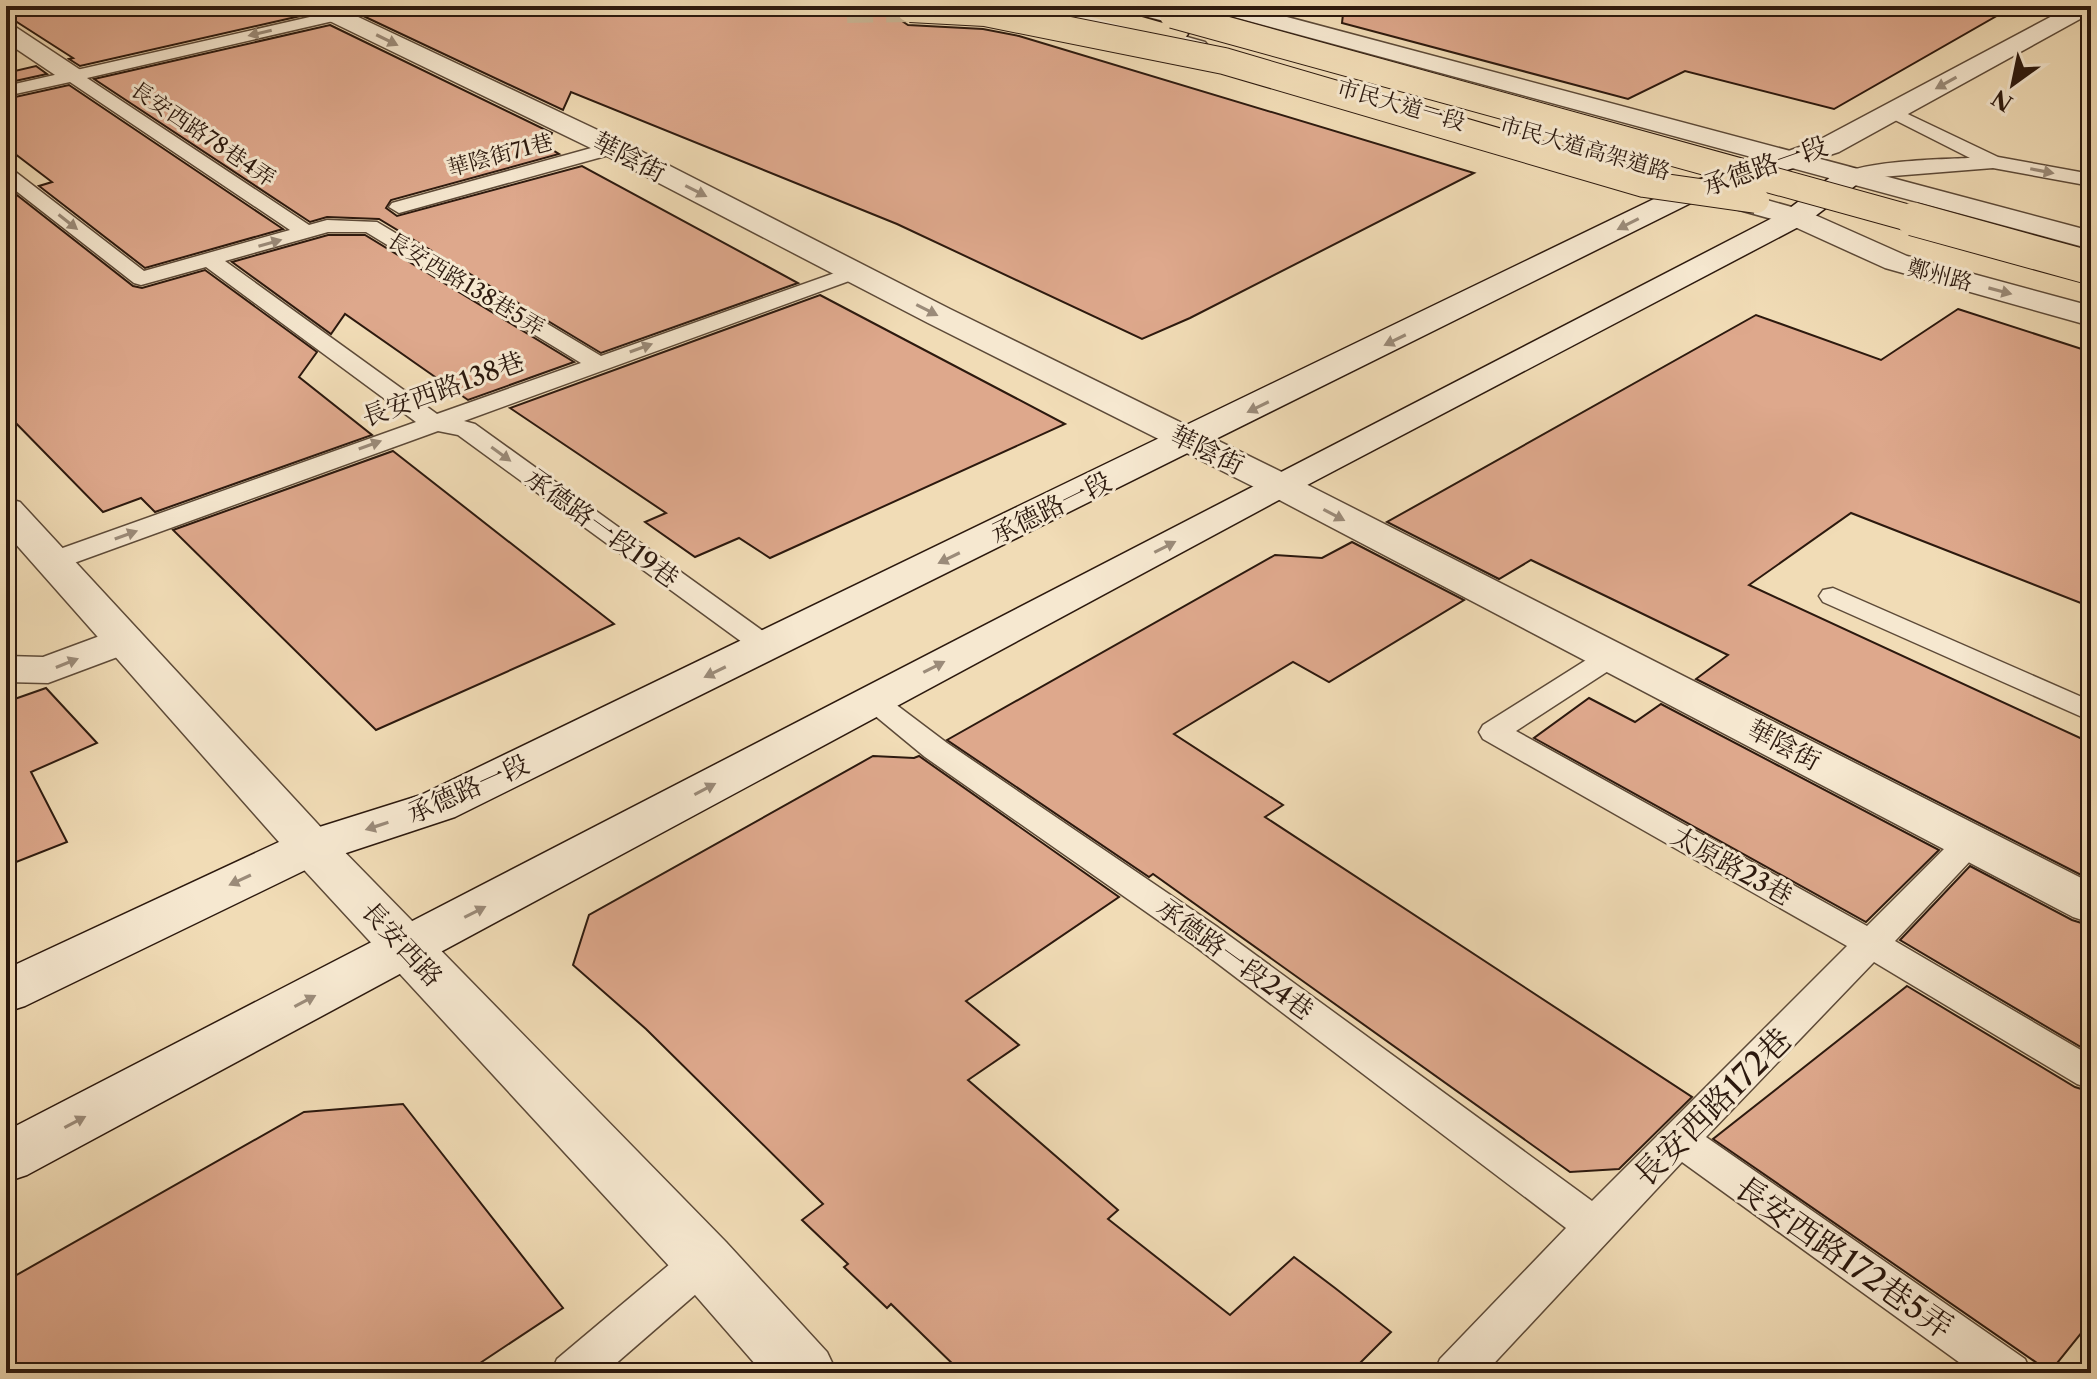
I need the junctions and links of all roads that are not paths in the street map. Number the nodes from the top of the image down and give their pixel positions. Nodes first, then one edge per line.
1 (1052, 6) edge
2 (1078, 6) edge
3 (1121, 6) edge
4 (1207, 6) edge
5 (1220, 6) edge
6 (2088, 6) edge
7 (1139, 7) edge
8 (925, 8) edge
9 (326, 11) edge
10 (6, 31) edge
11 (1230, 33) dead end
12 (73, 76) junction
13 (6, 91) edge
14 (1893, 112) junction
15 (613, 148) junction
16 (1790, 160) junction
17 (1993, 162) junction
18 (6, 174) edge
19 (1850, 176) junction
20 (2091, 180) edge
21 (1697, 189) junction
22 (399, 207) dead end
23 (1791, 210) junction
24 (317, 229) junction
25 (2091, 240) edge
26 (2091, 250) edge
27 (210, 260) junction
28 (2091, 268) edge
29 (853, 273) junction
30 (2091, 294) edge
31 (2091, 316) edge
32 (598, 364) junction
33 (432, 422) junction
34 (1187, 441) junction
35 (1279, 485) junction
36 (6, 510) edge
37 (53, 561) junction
38 (1833, 596) dead end
39 (124, 640) junction
40 (767, 647) junction
41 (1612, 656) junction
42 (6, 669) edge
43 (871, 700) junction
44 (2091, 712) edge
45 (1970, 843) junction
46 (311, 847) junction
47 (2091, 905) edge
48 (1873, 945) junction
49 (406, 947) junction
50 (6, 992) edge
51 (2091, 1074) edge
52 (1680, 1140) junction
53 (6, 1158) edge
54 (1594, 1226) junction
55 (704, 1261) junction
56 (1463, 1371) edge
57 (573, 1373) edge
58 (804, 1373) edge
59 (2009, 1373) edge

1 - 21 street, 市民大道一段
2 - 23 highway, 市民大道高架道路
3 - 7 lane
4 - 26 highway, 市民大道高架道路
5 - 16 street, 市民大道一段
6 -> 14 street, 承德路一段
7 - 11 lane
7 - 28 highway, bridge
8 - 23 highway, bridge
9 -> 12 lane
9 -> 15 street, 華陰街
10 - 12 street
12 - 13 lane
12 - 24 lane, 長安西路78巷4弄
14 - 16 street, 承德路一段
14 - 17 lane
15 - 22 lane, 華陰街71巷
15 -> 29 street, 華陰街
16 - 19 street
16 - 21 street, 承德路一段
17 - 19 lane
17 -> 20 lane
18 -> 27 lane
19 - 23 street, 承德路一段
19 - 25 street
21 - 23 street, 市民大道一段
21 -> 34 street, 承德路一段
23 - 30 highway, 市民大道高架道路
23 -> 31 street, 鄭州路
23 - 35 street, 承德路一段
27 -> 24 lane
24 - 32 lane, 長安西路138巷5弄
27 - 33 lane
32 -> 29 lane, 長安西路138巷
29 -> 34 street, 華陰街
32 - 33 lane, 長安西路138巷
37 -> 33 lane, 長安西路138巷
33 -> 40 lane, 承德路一段19巷
34 - 35 street, 華陰街
34 -> 40 street, 承德路一段
35 -> 41 street, 華陰街
43 -> 35 street, 承德路一段
36 - 37 street, 長安西路
37 - 39 street, 長安西路
38 - 44 lane
42 -> 39 street
39 - 46 street, 長安西路
40 -> 46 street, 承德路一段
41 - 45 street, 華陰街
41 - 48 lane, 太原路23巷
49 -> 43 street, 承德路一段
43 - 54 lane, 承德路一段24巷
45 - 47 street, 華陰街
45 - 48 lane, 長安西路172巷
46 - 49 street, 長安西路
46 -> 50 street, 承德路一段
48 - 51 lane, 太原路23巷
48 - 52 lane, 長安西路172巷
53 -> 49 street, 承德路一段
49 - 55 street, 長安西路
52 - 54 lane, 長安西路172巷
52 - 59 lane, 長安西路172巷5弄
54 - 56 lane, 長安西路172巷
55 - 57 lane
55 - 58 street, 長安西路

